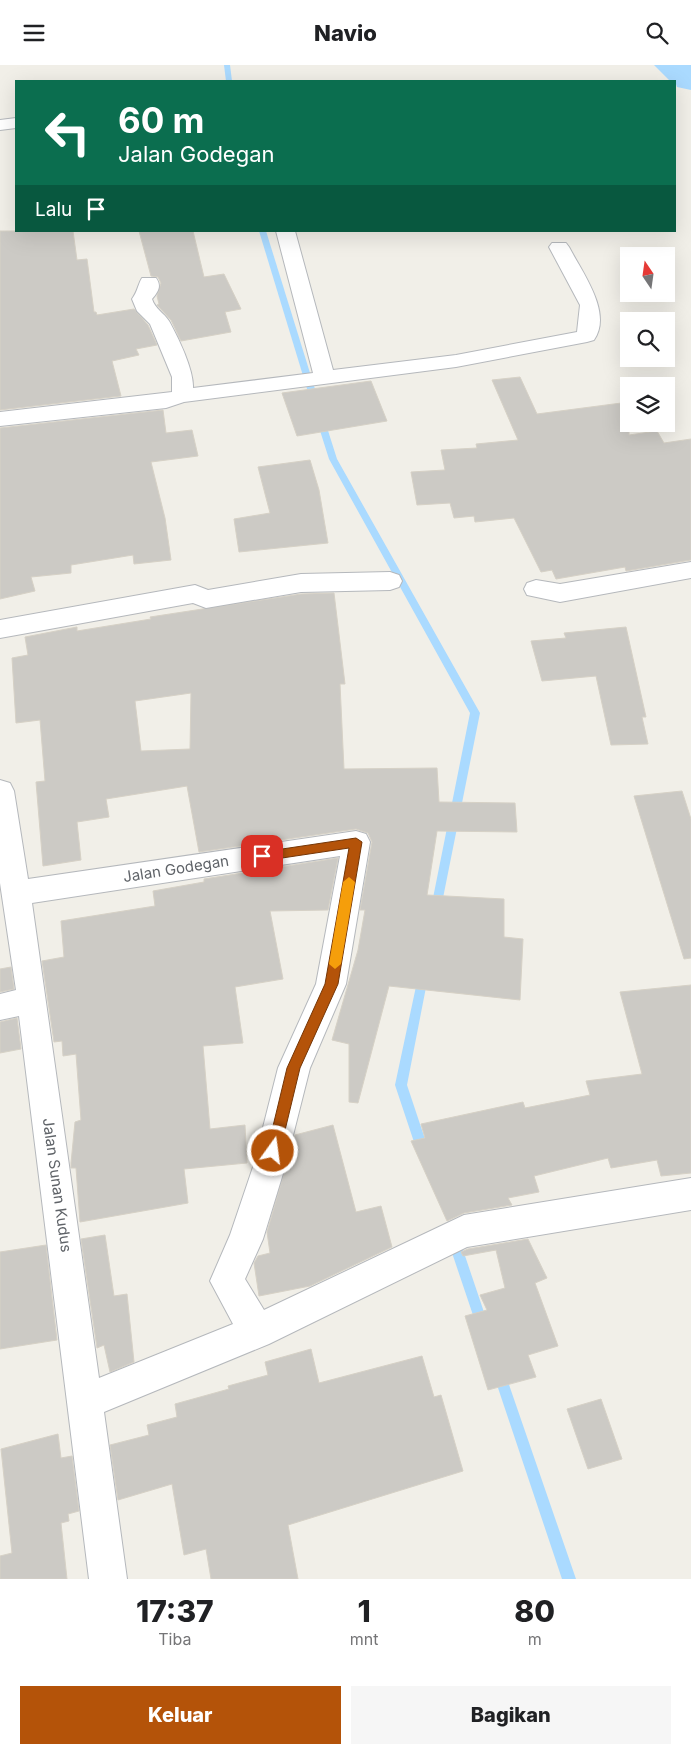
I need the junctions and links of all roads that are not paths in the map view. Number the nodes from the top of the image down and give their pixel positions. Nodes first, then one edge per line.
1 (15, 123) edge
2 (0, 125) edge
3 (285, 232) edge
4 (559, 247) dead end
5 (149, 282) dead end
6 (325, 378) junction
7 (182, 396) junction
8 (0, 419) edge
9 (691, 570) edge
10 (390, 581) dead end
11 (536, 589) dead end
12 (0, 629) edge
13 (0, 791) edge
14 (18, 893) junction
15 (32, 999) junction
16 (0, 1007) edge
17 (691, 1194) edge
18 (257, 1331) junction
19 (86, 1401) junction
20 (108, 1579) edge

1 - 2 street
3 - 6 street
4 - 6 street
5 - 7 street
6 - 7 street
7 - 8 street
9 - 11 street
10 - 12 street
13 - 14 street, Jalan Sunan Kudus
14 - 15 street, Jalan Sunan Kudus
14 - 18 street, Jalan Godegan
15 - 16 street
15 - 19 street, Jalan Sunan Kudus
17 - 18 street
18 - 19 street
19 - 20 street, Jalan Sunan Kudus

